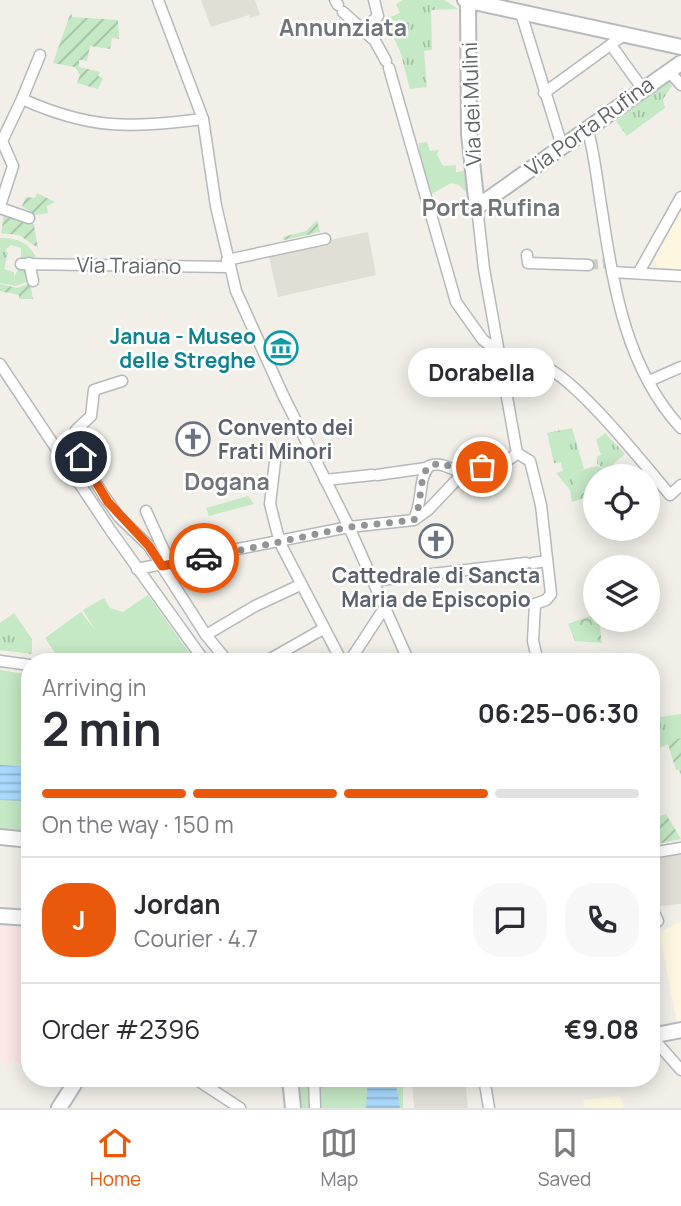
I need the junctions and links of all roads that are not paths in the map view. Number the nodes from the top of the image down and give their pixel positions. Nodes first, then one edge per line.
1 (158, 0) edge
2 (373, 0) edge
3 (467, 0) edge
4 (339, 6) edge
5 (520, 10) junction
6 (362, 30) junction
7 (624, 35) junction
8 (611, 45) junction
9 (675, 46) edge
10 (40, 55) dead end
11 (681, 62) edge
12 (668, 71) junction
13 (681, 85) edge
14 (642, 88) junction
15 (544, 93) junction
16 (22, 99) junction
17 (203, 119) junction
18 (587, 127) junction
19 (562, 146) junction
20 (681, 197) edge
21 (0, 207) edge
22 (477, 207) junction
23 (29, 218) dead end
24 (325, 239) dead end
25 (527, 255) dead end
26 (228, 263) junction
27 (588, 265) tunnel mouth
28 (612, 272) junction
29 (639, 272) junction
30 (681, 276) edge
31 (33, 281) dead end
32 (498, 351) junction
33 (0, 365) edge
34 (680, 369) edge
35 (502, 375) junction
36 (122, 381) dead end
37 (649, 381) junction
38 (681, 428) edge
39 (276, 453) dead end
40 (517, 453) junction
41 (447, 467) junction
42 (426, 468) junction
43 (465, 471) junction
44 (325, 480) junction
45 (453, 481) junction
46 (423, 485) junction
47 (681, 485) edge
48 (444, 494) junction
49 (146, 512) dead end
50 (414, 520) junction
51 (349, 527) junction
52 (280, 543) junction
53 (547, 561) junction
54 (166, 565) junction
55 (137, 569) junction
56 (373, 582) junction
57 (300, 585) junction
58 (385, 607) junction
59 (325, 632) junction
60 (206, 635) junction
61 (198, 653) edge
62 (221, 653) edge
63 (287, 653) edge
64 (337, 653) edge
65 (355, 653) edge
66 (405, 653) edge
67 (536, 653) edge
68 (0, 661) edge
69 (21, 664) edge
70 (0, 837) edge
71 (21, 839) edge
72 (681, 848) edge
73 (660, 852) edge
74 (0, 916) edge
75 (21, 917) edge
76 (681, 1030) edge
77 (660, 1034) edge
78 (660, 1046) edge
79 (681, 1070) edge
80 (73, 1087) edge
81 (208, 1087) edge
82 (291, 1087) edge
83 (314, 1087) edge
84 (485, 1087) edge
85 (60, 1108) edge
86 (240, 1108) edge
87 (293, 1108) edge
88 (315, 1108) edge
89 (488, 1108) edge

1 - 17 street
2 - 6 street
3 - 5 street
3 - 22 street, Via dei Mulini
4 - 6 street
5 - 7 street
5 - 15 street
6 - 32 street
7 - 8 street
7 - 9 street
8 - 14 street
8 - 15 street
9 - 12 street
10 - 16 street
11 - 12 street, Via Porta Rufina
12 - 13 street
12 - 14 street, Via Porta Rufina
14 - 18 street, Via Porta Rufina
15 - 19 street
16 - 17 street
16 - 21 street
17 - 26 street
18 - 19 street, Via Porta Rufina
18 - 28 street
19 - 22 street, Via Porta Rufina
20 - 29 street
21 - 23 street
22 - 32 street
24 - 26 street, Via Traiano
25 - 27 street
26 - 31 street, Via Traiano
26 - 44 street
28 - 29 street
28 - 37 street
29 - 30 street
32 - 35 street
33 - 55 street
34 - 37 street
35 - 40 street
35 - 47 street
36 - 54 street
37 - 38 street
39 - 52 street
40 - 43 street
40 - 53 street
41 - 42 street
41 - 43 street
41 - 45 street
42 - 44 street
42 - 46 street
43 - 45 street
44 - 51 street
45 - 48 street
46 - 48 street
46 - 50 street
48 - 50 street
49 - 54 street
50 - 51 street
51 - 52 street
51 - 56 street
52 - 54 street
52 - 57 street
53 - 56 street
53 - 67 street
54 - 55 street
54 - 60 street
55 - 61 street
56 - 58 street
57 - 59 street
57 - 60 street
58 - 65 street
58 - 66 street
59 - 63 street
59 - 64 street
60 - 62 street
68 - 69 street
70 - 71 street
72 - 73 street
74 - 75 street
76 - 77 street
78 - 79 street
80 - 85 street
81 - 86 street
82 - 87 street
83 - 88 street
84 - 89 street

